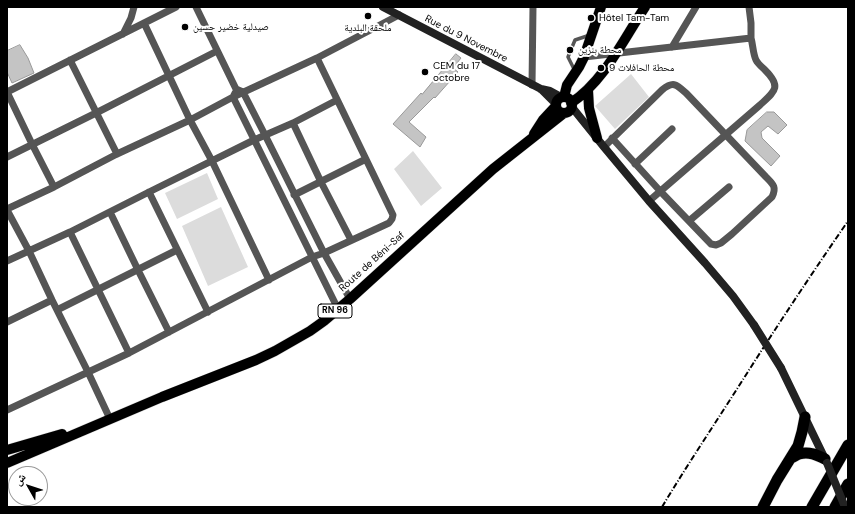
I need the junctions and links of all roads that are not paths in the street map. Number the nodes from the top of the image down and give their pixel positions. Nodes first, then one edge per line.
1 (134, 7) edge
2 (176, 7) edge
3 (196, 7) edge
4 (383, 7) edge
5 (601, 7) edge
6 (645, 7) edge
7 (696, 7) edge
8 (749, 7) edge
9 (531, 8) edge
10 (399, 15) junction
11 (144, 23) junction
12 (123, 34) junction
13 (591, 35) junction
14 (751, 38) junction
15 (672, 47) junction
16 (217, 51) junction
17 (616, 54) junction
18 (584, 57) junction
19 (317, 58) junction
20 (70, 60) junction
21 (575, 72) junction
22 (169, 75) junction
23 (532, 84) junction
24 (588, 90) junction
25 (239, 91) junction
26 (7, 92) edge
27 (233, 97) junction
28 (337, 100) junction
29 (564, 105) junction
30 (96, 113) junction
31 (190, 120) junction
32 (293, 123) junction
33 (672, 129) dead end
34 (726, 134) junction
35 (265, 135) junction
36 (597, 138) junction
37 (612, 138) junction
38 (254, 140) junction
39 (32, 144) junction
40 (604, 147) junction
41 (117, 154) junction
42 (7, 157) edge
43 (366, 159) junction
44 (212, 161) junction
45 (635, 164) junction
46 (321, 182) junction
47 (54, 187) junction
48 (729, 187) dead end
49 (149, 192) junction
50 (660, 192) junction
51 (294, 195) junction
52 (649, 201) junction
53 (7, 209) edge
54 (110, 212) junction
55 (689, 221) junction
56 (70, 232) junction
57 (351, 240) junction
58 (178, 250) junction
59 (29, 251) junction
60 (324, 253) junction
61 (312, 257) junction
62 (7, 262) edge
63 (138, 270) junction
64 (269, 280) junction
65 (98, 290) junction
66 (350, 299) junction
67 (52, 300) junction
68 (338, 308) junction
69 (57, 310) junction
70 (208, 312) junction
71 (7, 322) edge
72 (170, 332) junction
73 (129, 353) junction
74 (88, 372) junction
75 (7, 410) edge
76 (805, 417) junction
77 (105, 421) junction
78 (848, 445) edge
79 (7, 450) edge
80 (791, 458) junction
81 (826, 461) junction
82 (7, 463) edge
83 (848, 484) edge
84 (763, 507) edge
85 (812, 507) edge
86 (835, 507) edge
87 (845, 507) edge

1 - 12 street
2 - 11 street
3 - 16 street
4 - 10 main road, Rue du 9 Novembre
5 - 13 main road, RN 96
6 - 17 main road, RN 96
7 - 15 street
8 - 14 street
9 - 23 street
10 - 19 street
10 - 23 main road, Rue du 9 Novembre
11 - 12 street
11 - 22 street
12 - 20 street
13 - 18 main road, RN 96
13 - 21 lane
14 - 15 street
14 - 34 street
15 - 17 street
16 - 22 street
16 - 25 street
17 - 18 street
17 - 24 main road, RN 96
18 - 21 main road, RN 96
19 - 25 street
19 - 28 street
20 - 26 street
20 - 30 street
21 - 29 main road, RN 96
22 - 30 street
22 - 31 street
23 - 29 main road, Rue du 9 Novembre
24 - 29 main road, RN 96
24 - 36 main road
25 - 27 street
25 - 35 street
26 - 39 street
27 - 31 street
27 - 38 street
28 - 32 street
28 - 43 street
29 - 36 main road, Rue du 9 Novembre
29 - 66 main road, Route de Béni-Saf / RN 96
30 - 39 street
30 - 41 street
31 - 41 street
31 - 44 street
32 - 35 street
32 - 46 street
33 - 45 street
34 - 37 street
34 - 50 street
34 - 55 street
35 - 38 street
35 - 51 street
36 - 40 main road
37 - 40 street
37 - 45 street
38 - 44 street
38 - 61 street
39 - 42 street
39 - 47 street
40 - 52 main road
41 - 47 street
43 - 46 street
43 - 57 street
44 - 49 street
44 - 64 street
45 - 50 street
46 - 51 street
46 - 57 street
47 - 53 street
48 - 55 street
49 - 54 street
49 - 58 street
50 - 52 street
50 - 55 street
51 - 60 street
52 - 76 main road, bridge
53 - 59 street
54 - 56 street
54 - 63 street
56 - 59 street
56 - 65 street
57 - 60 street
58 - 63 street
58 - 70 street
59 - 62 street
59 - 67 street
60 - 61 street
60 - 66 street
61 - 64 street
61 - 68 street
63 - 65 street
63 - 72 street
64 - 70 street
65 - 69 street
65 - 73 street
66 - 68 main road, Route de Béni-Saf / RN 96
67 - 69 street
67 - 71 street
68 - 77 main road, Route de Béni-Saf / RN 96
69 - 74 street
70 - 72 street
72 - 73 street
73 - 74 street
74 - 75 street
74 - 77 street
76 - 80 highway
76 - 81 main road
77 - 79 main road, Route de Béni-Saf / RN 96
77 - 82 main road, Route de Béni-Saf / RN 96
78 - 85 highway
80 - 81 highway
80 - 84 highway
81 - 87 main road, bridge
83 - 86 highway

